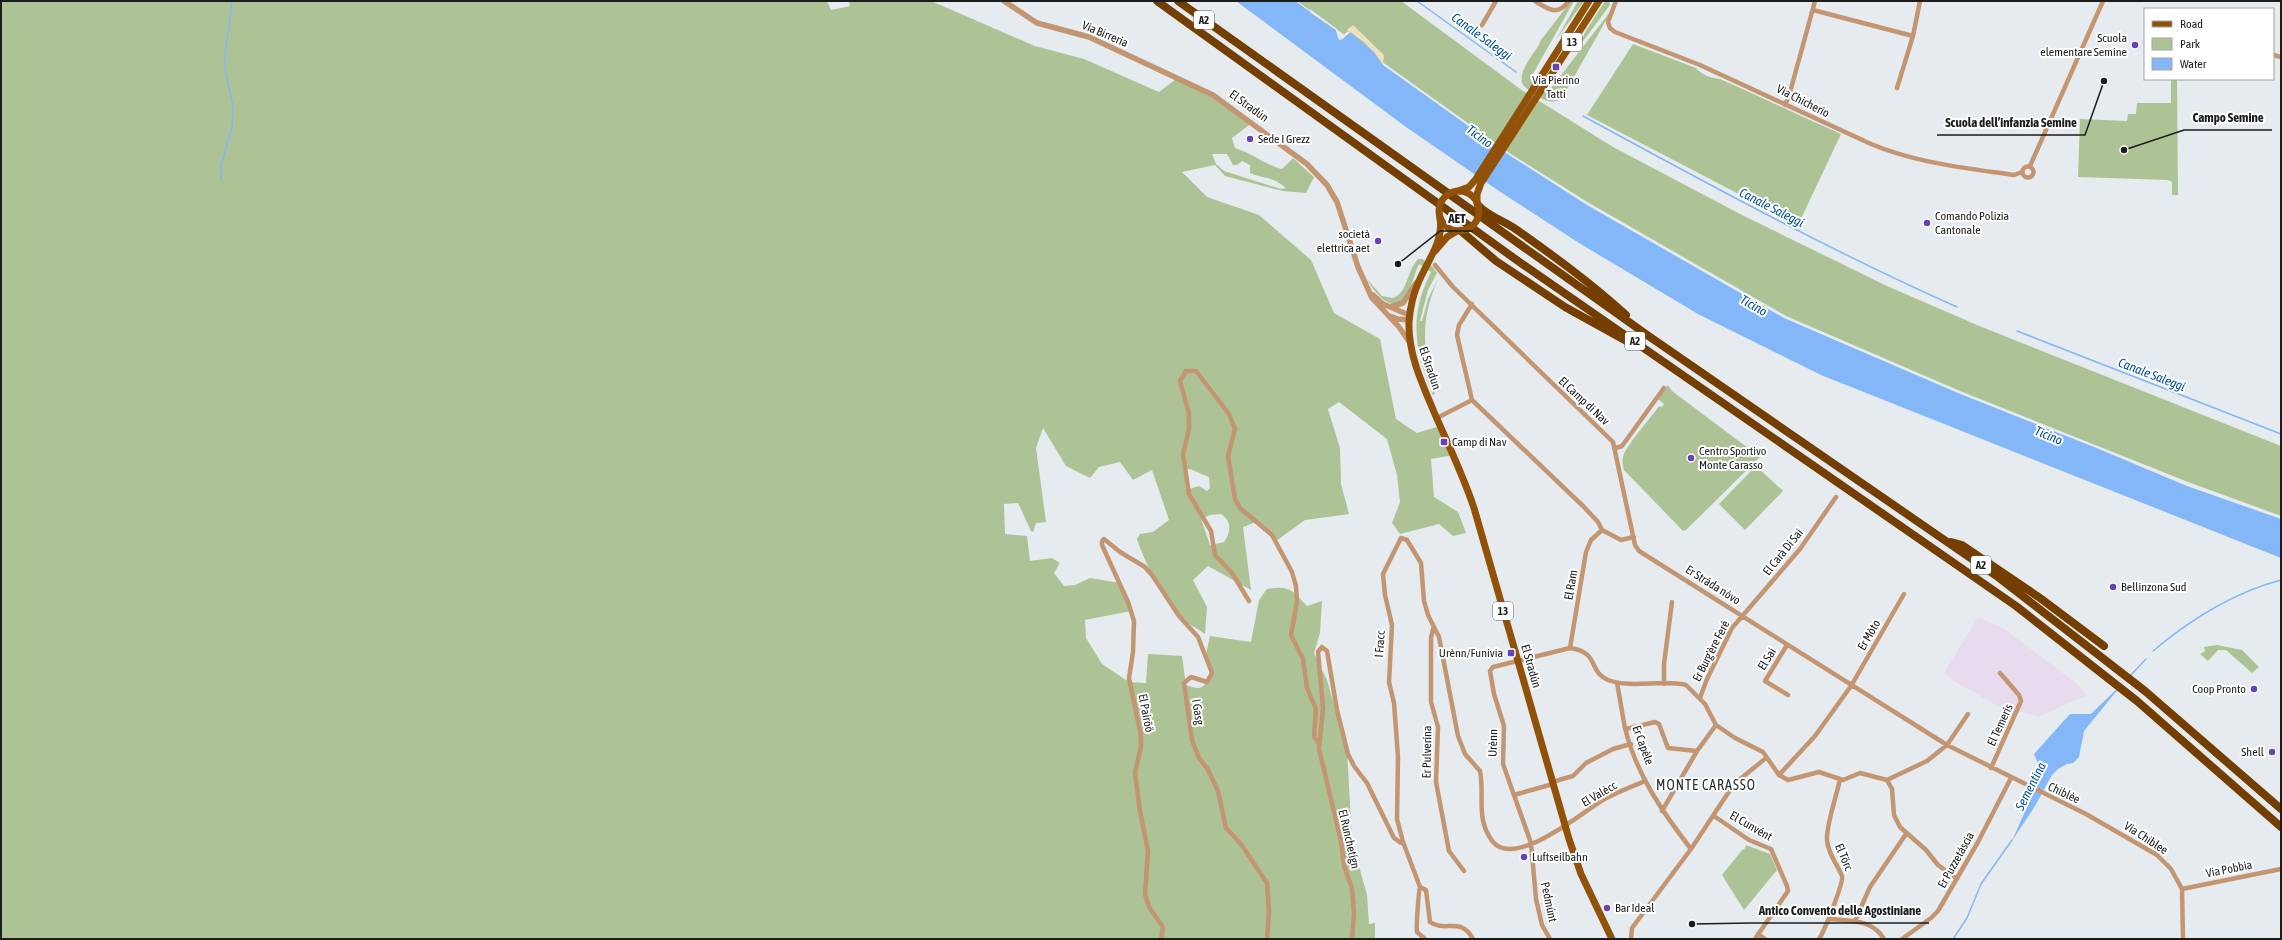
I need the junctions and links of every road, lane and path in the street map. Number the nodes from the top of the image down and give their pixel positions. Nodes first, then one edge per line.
1 (1004, 1) edge
2 (1157, 1) edge
3 (1178, 1) edge
4 (1496, 1) edge
5 (1535, 1) edge
6 (1569, 1) edge
7 (1588, 1) edge
8 (1599, 1) edge
9 (1616, 1) edge
10 (1815, 1) edge
11 (1920, 1) edge
12 (2103, 1) edge
13 (1813, 10) junction
14 (1482, 25) dead end
15 (1913, 36) junction
16 (1543, 81) junction
17 (1198, 88) joint
18 (1898, 88) dead end
19 (1785, 105) junction
20 (2030, 166) junction
21 (2022, 172) junction
22 (1458, 191) junction
23 (1478, 204) junction
24 (1440, 219) junction
25 (1459, 231) junction
26 (1432, 254) junction
27 (1435, 264) dead end
28 (1423, 271) junction
29 (1366, 287) junction
30 (1472, 304) junction
31 (1390, 307) junction
32 (1384, 312) junction
33 (1409, 318) junction
34 (1650, 337) junction
35 (1410, 344) junction
36 (1667, 362) junction
37 (1664, 388) dead end
38 (1429, 399) joint
39 (1472, 400) junction
40 (1437, 418) junction
41 (1616, 448) junction
42 (1836, 497) dead end
43 (1602, 530) junction
44 (1634, 538) junction
45 (1103, 540) joint
46 (1945, 540) junction
47 (1904, 594) dead end
48 (1249, 601) dead end
49 (1672, 602) dead end
50 (1742, 615) junction
51 (1433, 629) junction
52 (1787, 645) junction
53 (2104, 646) dead end
54 (1570, 648) junction
55 (1517, 660) junction
56 (2000, 673) dead end
57 (1617, 683) junction
58 (1664, 684) junction
59 (1851, 686) junction
60 (1788, 695) dead end
61 (1700, 698) junction
62 (1968, 714) dead end
63 (1716, 725) junction
64 (1626, 730) junction
65 (1319, 743) junction
66 (1631, 744) junction
67 (1948, 745) junction
68 (1697, 751) junction
69 (1766, 758) junction
70 (1991, 768) junction
71 (1779, 775) junction
72 (2011, 778) junction
73 (1840, 779) junction
74 (1887, 780) junction
75 (1645, 781) junction
76 (1552, 783) junction
77 (1514, 795) junction
78 (2281, 809) edge
79 (1662, 811) junction
80 (2086, 814) joint
81 (1714, 816) junction
82 (1565, 827) junction
83 (2281, 827) edge
84 (1906, 834) junction
85 (1403, 842) junction
86 (1531, 843) junction
87 (1691, 849) junction
88 (2281, 869) edge
89 (1464, 871) dead end
90 (1957, 879) junction
91 (1420, 886) junction
92 (2182, 889) junction
93 (1829, 919) junction
94 (1855, 921) junction
95 (1758, 934) junction
96 (1161, 939) edge
97 (1267, 939) edge
98 (1352, 939) edge
99 (1425, 939) edge
100 (1473, 939) edge
101 (1550, 939) edge
102 (1612, 939) edge
103 (1631, 939) edge
104 (1755, 939) edge
105 (1765, 939) edge
106 (1819, 939) edge
107 (1884, 939) edge
108 (1902, 939) edge
109 (2183, 939) edge

1 - 17 street, Via Birreria
2 - 36 highway, A2
3 - 34 highway, A2
4 - 14 street
5 - 6 street
7 - 16 main road, 13
8 - 16 main road, 13
9 - 19 street, Via Chicherio
10 - 13 street
11 - 15 street
12 - 20 street
13 - 15 street
13 - 19 street
15 - 18 street
16 - 22 main road, 13
16 - 23 main road, 13
17 - 29 street, El Stradún
19 - 21 street, Via Chicherio
20 - 21 street
20 - 21 street
22 - 23 main road, bridge
22 - 24 main road, bridge
23 - 25 main road, bridge
23 - 34 highway
24 - 25 main road, bridge
24 - 26 main road, 13
25 - 26 main road, 13
25 - 36 highway
26 - 28 main road, 13
27 - 30 street, El Camp di Nav
28 - 31 street
28 - 33 main road, 13
29 - 31 street
29 - 32 street, El Stradun
30 - 39 street
30 - 41 street, El Camp di Nav
31 - 33 street
32 - 33 street, El Stradun
32 - 35 street, El Stradun
33 - 35 main road, El Stradun / 13
34 - 46 highway, A2
35 - 38 main road, El Stradun / 13
36 - 83 highway, A2
37 - 41 street
38 - 40 main road, El Stradún / 13
39 - 40 street
39 - 43 street
40 - 55 main road, El Stradún / 13
41 - 44 street, El Camp di Nav
42 - 50 street, El Carà Di Sai
43 - 44 street
43 - 54 street, El Ram
44 - 50 street, Er Stráda nòvo
45 - 96 street, El Pairöö
45 - 97 street, I Gasg
46 - 53 highway, A2
46 - 78 highway, A2
47 - 59 street, Er Mòto
48 - 65 street, El Runchetígn
49 - 58 street
50 - 52 street, Er Stráda nòvo
50 - 61 street, Er Burg'ère Ferè
51 - 85 street, I Fracc
51 - 86 street, I Fracc
51 - 89 street, Er Pulverína
52 - 59 street, Er Stráda nòvo
52 - 60 street, El Sai
54 - 55 street, Urènn
54 - 57 street
55 - 76 main road, El Stradún / 13
55 - 77 street, Urènn
56 - 70 street, El Temerís
57 - 58 street
57 - 64 street, Er Capèle
58 - 61 street
59 - 67 street, Er Stráda nòvo
59 - 71 street, Er Mòto
61 - 63 street
62 - 67 street
63 - 68 street
63 - 69 street
64 - 66 street, Er Capèle
64 - 68 street
65 - 85 street
65 - 98 street, El Runchetígn
66 - 75 street, Er Capèle
66 - 76 street
67 - 70 street, Er Stráda nòvo
67 - 74 street
68 - 79 street
69 - 71 street
69 - 81 street, El Cunvént
70 - 72 street, Er Stráda nòvo
71 - 73 street
72 - 80 street, Chiblèe
72 - 90 street, Er Puzzetáscia
73 - 74 street
73 - 93 street, El Törc
74 - 84 street
75 - 79 street, Er Capèle
75 - 82 street, El Valècc
76 - 77 street
76 - 82 main road, El Stradún / 13
77 - 86 street, Urènn
79 - 87 street, Er Capèle
80 - 92 street, Via Chiblee
81 - 87 street, El Cunvént
81 - 95 street, El Cunvént
82 - 86 street, I Fracc
82 - 102 main road, El Stradún / 13
84 - 90 street
84 - 94 street
85 - 91 street
86 - 101 street, Pedmúnt
87 - 103 street, El Cunvént
88 - 92 street, Via Pobbia
90 - 108 street, Er Puzzetáscia
91 - 99 street
91 - 100 street
92 - 109 street, Via Chiblee
93 - 94 street
93 - 106 street, El Törc
94 - 107 street
95 - 104 street, El Cunvént
95 - 105 street

